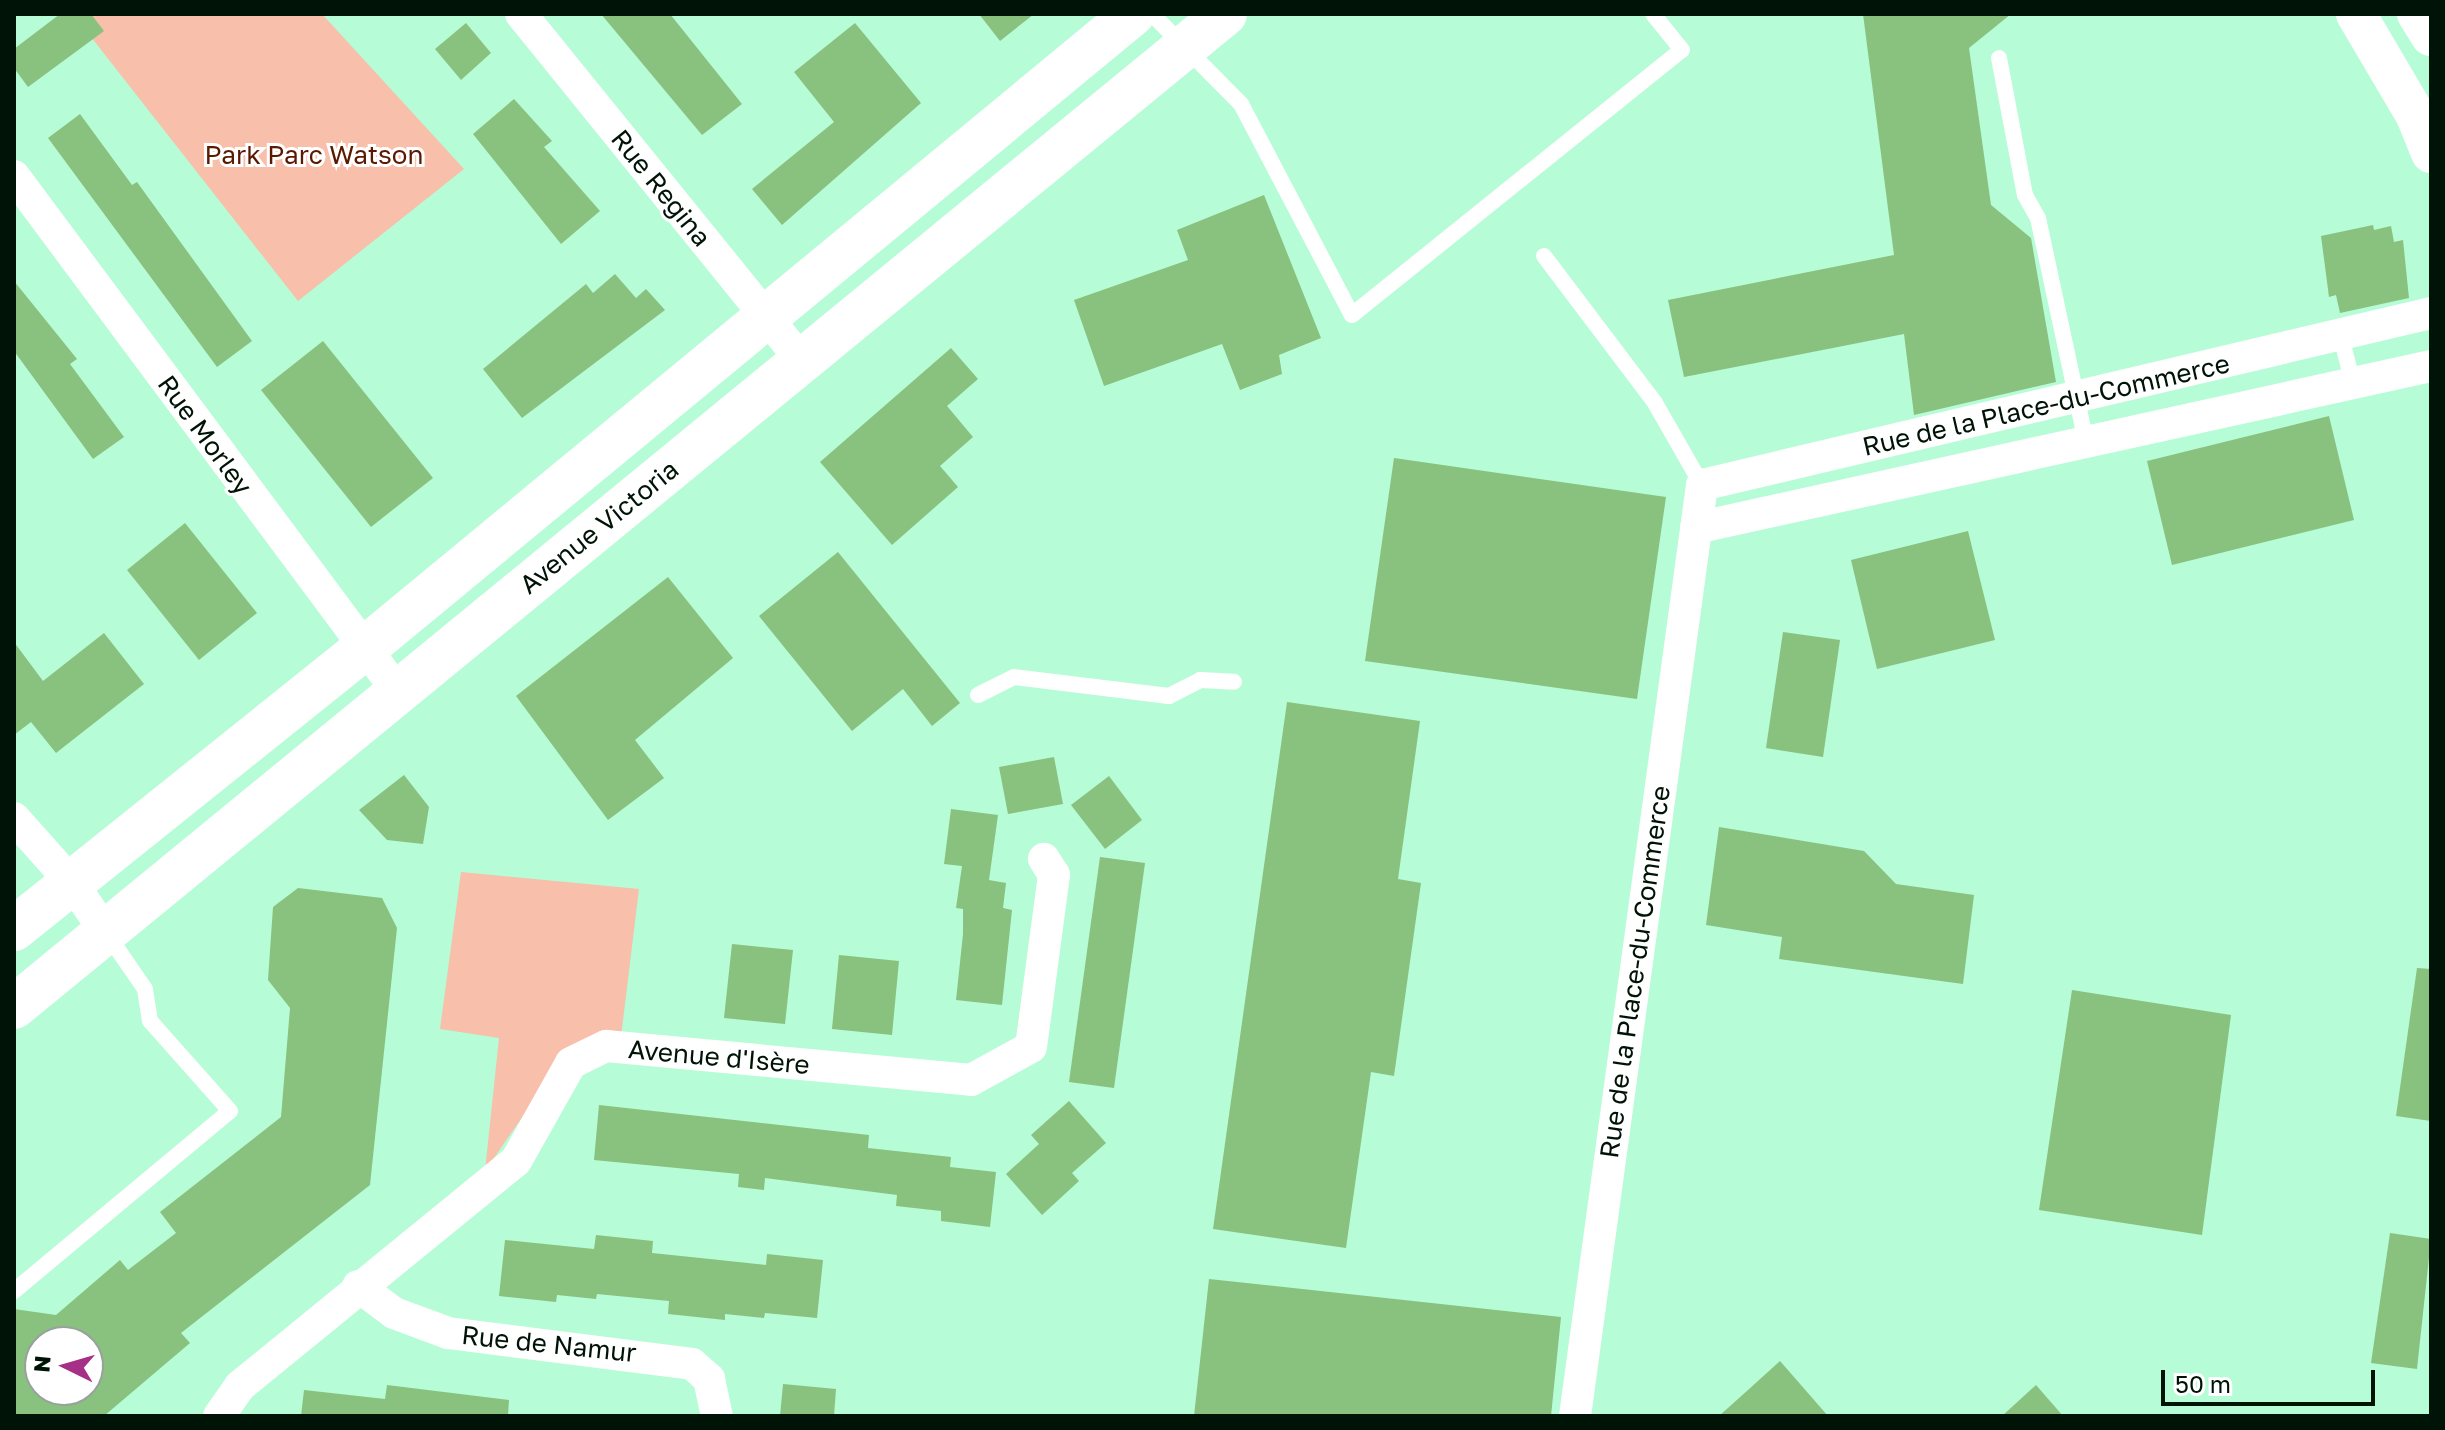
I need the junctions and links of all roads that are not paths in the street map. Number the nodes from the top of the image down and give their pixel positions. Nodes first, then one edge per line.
1 (521, 14) edge
2 (1133, 14) edge
3 (1152, 14) edge
4 (1225, 14) edge
5 (1653, 14) edge
6 (2356, 14) edge
7 (2417, 14) edge
8 (2431, 36) edge
9 (1185, 47) junction
10 (1999, 58) dead end
11 (2431, 153) edge
12 (14, 176) edge
13 (1544, 256) dead end
14 (2431, 313) edge
15 (765, 318) junction
16 (2341, 337) junction
17 (802, 361) junction
18 (2431, 366) edge
19 (2353, 383) junction
20 (2076, 398) junction
21 (2086, 442) junction
22 (1702, 485) junction
23 (1696, 528) junction
24 (364, 649) junction
25 (1234, 682) dead end
26 (398, 692) junction
27 (978, 695) dead end
28 (14, 818) edge
29 (1044, 859) dead end
30 (72, 883) junction
31 (14, 929) edge
32 (107, 934) junction
33 (14, 1007) edge
34 (358, 1286) junction
35 (14, 1291) edge
36 (219, 1416) edge
37 (717, 1416) edge
38 (1575, 1416) edge

1 - 15 street, Rue Regina
2 - 15 main road
3 - 9 lane
4 - 9 main road, Avenue Victoria
5 - 9 lane
6 - 11 street
7 - 8 street
9 - 17 main road, Avenue Victoria
10 - 20 lane
12 - 24 street, Rue Morley
13 - 22 lane
14 - 16 street, Rue de la Place-du-Commerce
15 - 17 street, Rue Regina
15 - 24 main road
16 - 19 lane
16 - 20 street, Rue de la Place-du-Commerce
17 - 26 main road, Avenue Victoria
18 - 19 street, Rue de la Place-du-Commerce
19 - 21 street, Rue de la Place-du-Commerce
20 - 21 lane
20 - 22 street, Rue de la Place-du-Commerce
21 - 23 street, Rue de la Place-du-Commerce
22 - 23 street, Rue de la Place-du-Commerce
23 - 38 street, Rue de la Place-du-Commerce
24 - 26 street, Rue Morley
24 - 30 main road
25 - 27 lane
26 - 32 main road, Avenue Victoria
28 - 30 street
29 - 34 street, Avenue d'Isère
30 - 31 main road
30 - 32 street
32 - 33 main road, Avenue Victoria
32 - 35 lane
34 - 36 street, Avenue d'Isère
34 - 37 street, Rue de Namur

